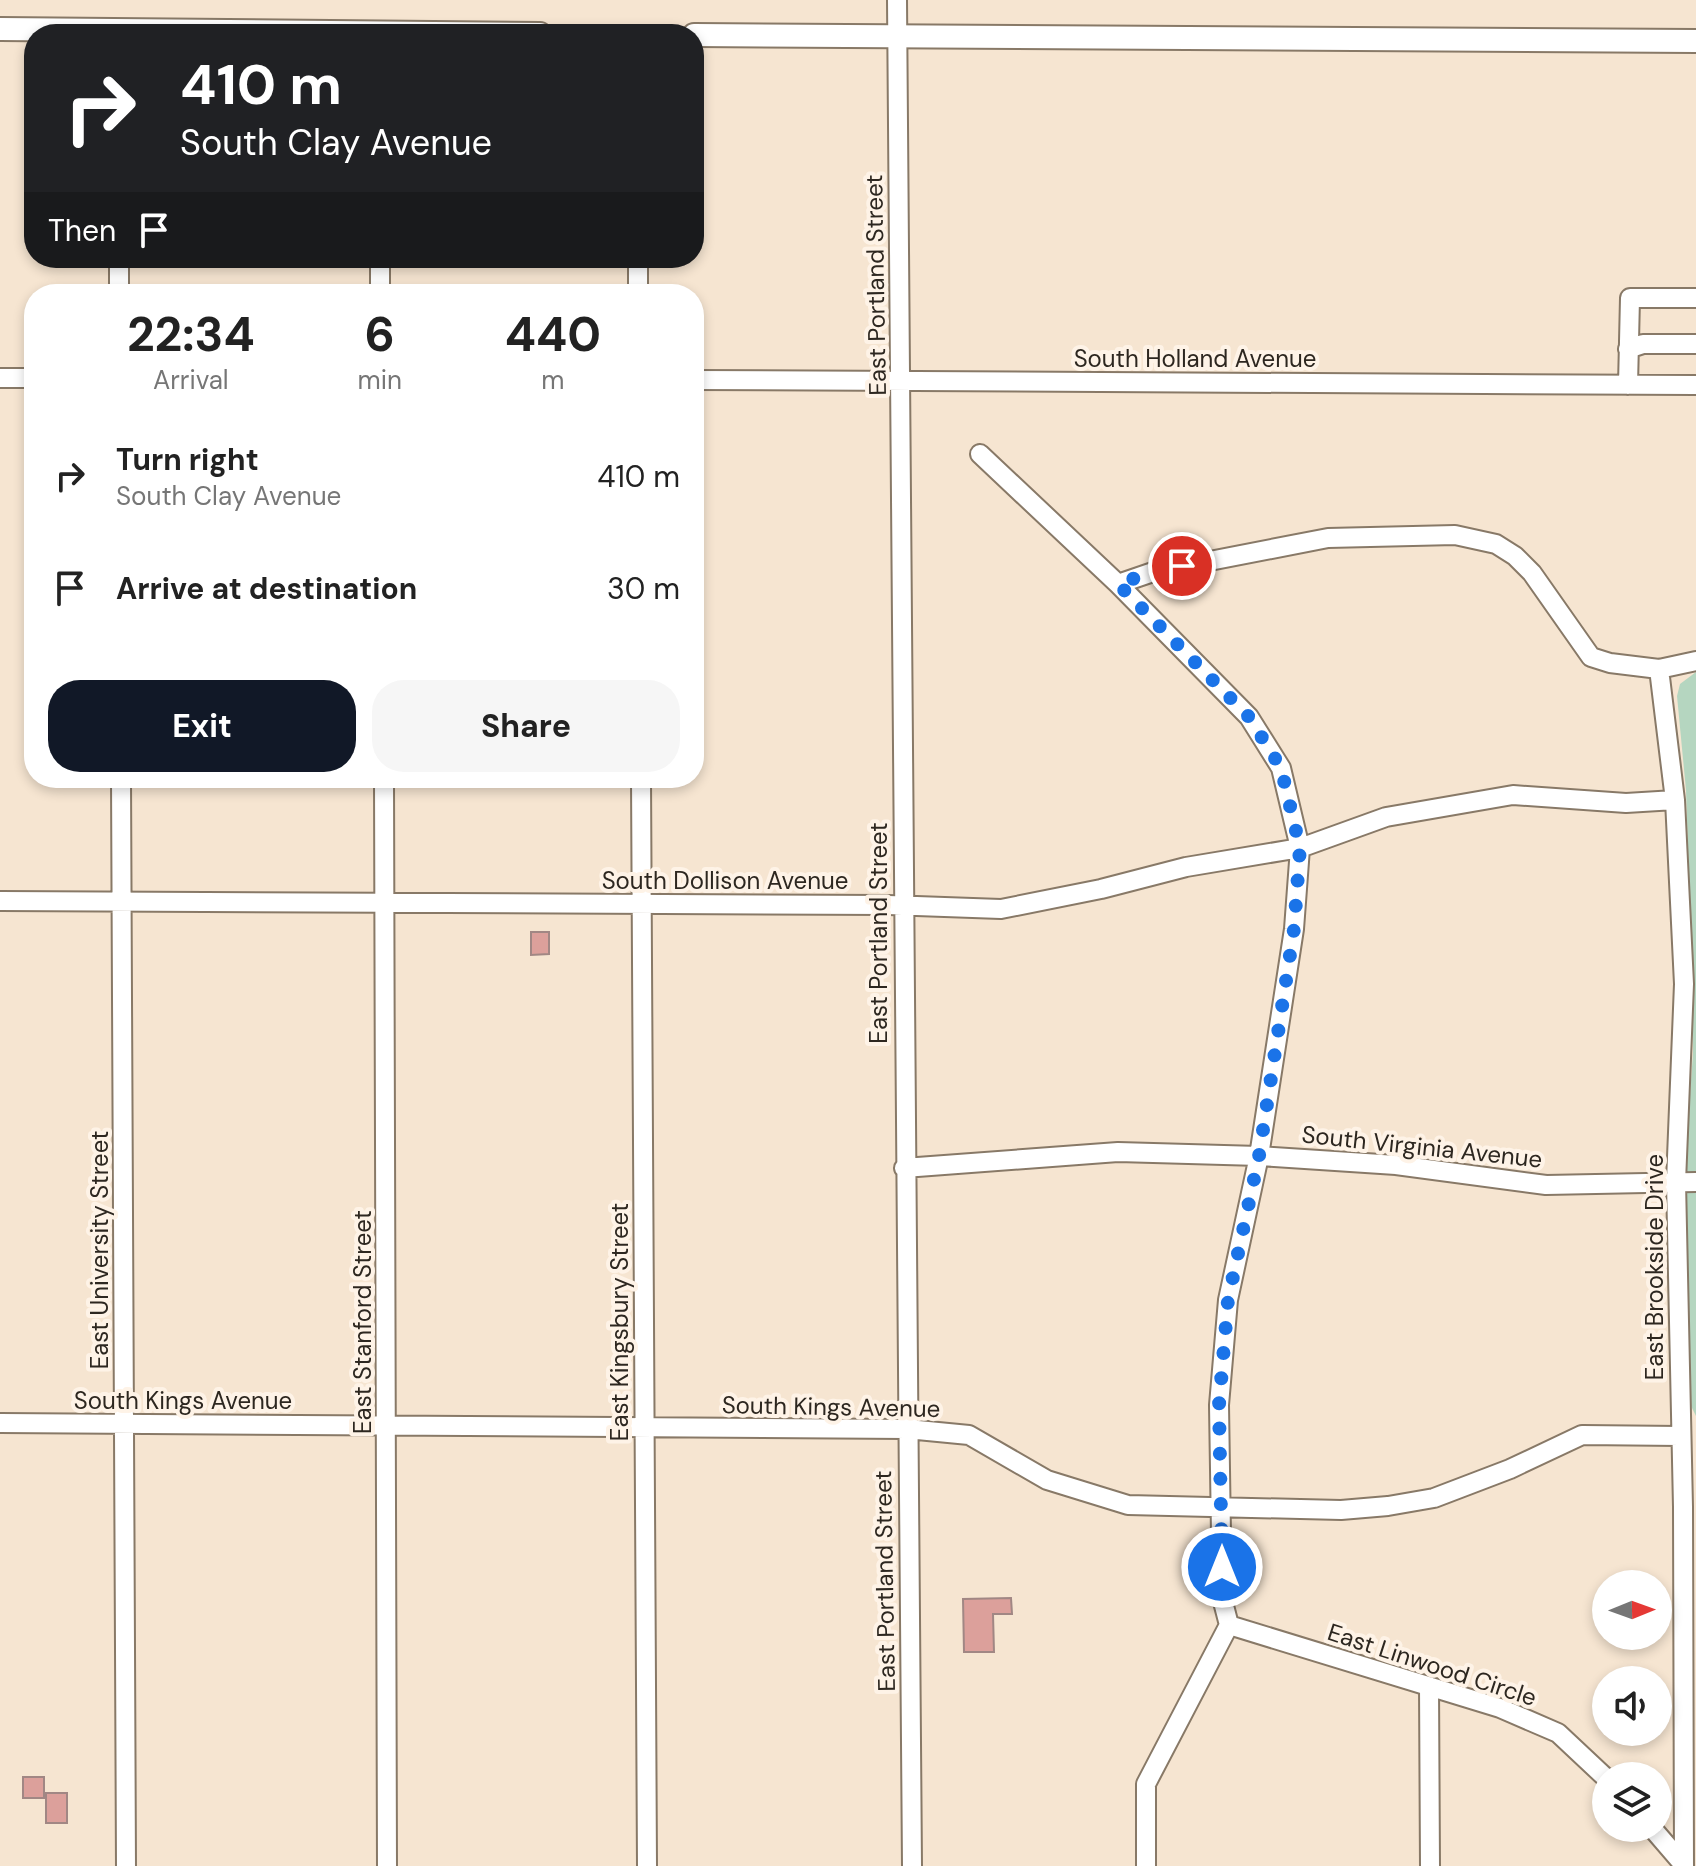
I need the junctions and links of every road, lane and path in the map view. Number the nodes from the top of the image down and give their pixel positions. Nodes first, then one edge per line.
1 (897, 0) edge
2 (0, 29) edge
3 (24, 30) edge
4 (704, 35) edge
5 (897, 36) junction
6 (1696, 41) edge
7 (1696, 298) edge
8 (1696, 344) edge
9 (1628, 349) junction
10 (0, 378) edge
11 (24, 378) edge
12 (704, 380) edge
13 (901, 382) junction
14 (1628, 385) junction
15 (1696, 385) edge
16 (980, 454) dead end
17 (1118, 584) junction
18 (1691, 661) edge
19 (1659, 669) junction
20 (121, 788) edge
21 (384, 788) edge
22 (641, 788) edge
23 (1675, 800) junction
24 (1300, 848) junction
25 (0, 901) edge
26 (122, 902) junction
27 (642, 904) junction
28 (386, 905) junction
29 (903, 905) junction
30 (1259, 1156) junction
31 (904, 1168) junction
32 (1686, 1182) edge
33 (0, 1423) edge
34 (124, 1424) junction
35 (388, 1426) junction
36 (645, 1428) junction
37 (907, 1429) junction
38 (1680, 1436) junction
39 (1222, 1506) junction
40 (1229, 1625) junction
41 (1429, 1686) junction
42 (1690, 1741) edge
43 (1592, 1765) edge
44 (1664, 1842) edge
45 (1684, 1865) edge
46 (126, 1866) edge
47 (387, 1866) edge
48 (647, 1866) edge
49 (912, 1866) edge
50 (1146, 1866) edge
51 (1430, 1866) edge

1 - 5 street, East Portland Street
2 - 3 main road
4 - 5 main road
5 - 6 main road
5 - 13 street, East Portland Street
7 - 9 street
8 - 9 street
9 - 14 street
10 - 11 street
12 - 13 street, South Holland Avenue
13 - 14 street, South Holland Avenue
13 - 29 street, East Portland Street
14 - 15 street, South Holland Avenue
16 - 17 street
17 - 19 street
17 - 24 street
18 - 19 street
19 - 23 street, East Brookside Drive
20 - 26 street, East University Street
21 - 28 street, East Stanford Street
22 - 27 street, East Kingsbury Street
23 - 24 street, South Dollison Avenue
23 - 32 street, East Brookside Drive
24 - 29 street, South Dollison Avenue
24 - 30 street
25 - 26 street, South Dollison Avenue
26 - 28 street, South Dollison Avenue
26 - 34 street, East University Street
27 - 28 street, South Dollison Avenue
27 - 29 street, South Dollison Avenue
27 - 36 street, East Kingsbury Street
28 - 35 street, East Stanford Street
29 - 31 street, East Portland Street
30 - 31 street, South Virginia Avenue
30 - 32 street, South Virginia Avenue
30 - 39 street
31 - 37 street, East Portland Street
32 - 38 street, East Brookside Drive
33 - 34 street, South Kings Avenue
34 - 35 street, South Kings Avenue
34 - 46 street, East University Street
35 - 36 street, South Kings Avenue
35 - 47 street, East Stanford Street
36 - 37 street, South Kings Avenue
36 - 48 street, East Kingsbury Street
37 - 39 street, South Kings Avenue
37 - 49 street, East Portland Street
38 - 39 street, South Kings Avenue
38 - 42 street, East Brookside Drive
39 - 40 street
40 - 41 street, East Linwood Circle
40 - 50 street
41 - 43 street, East Linwood Circle
41 - 51 street
42 - 45 street, East Brookside Drive
44 - 45 street

